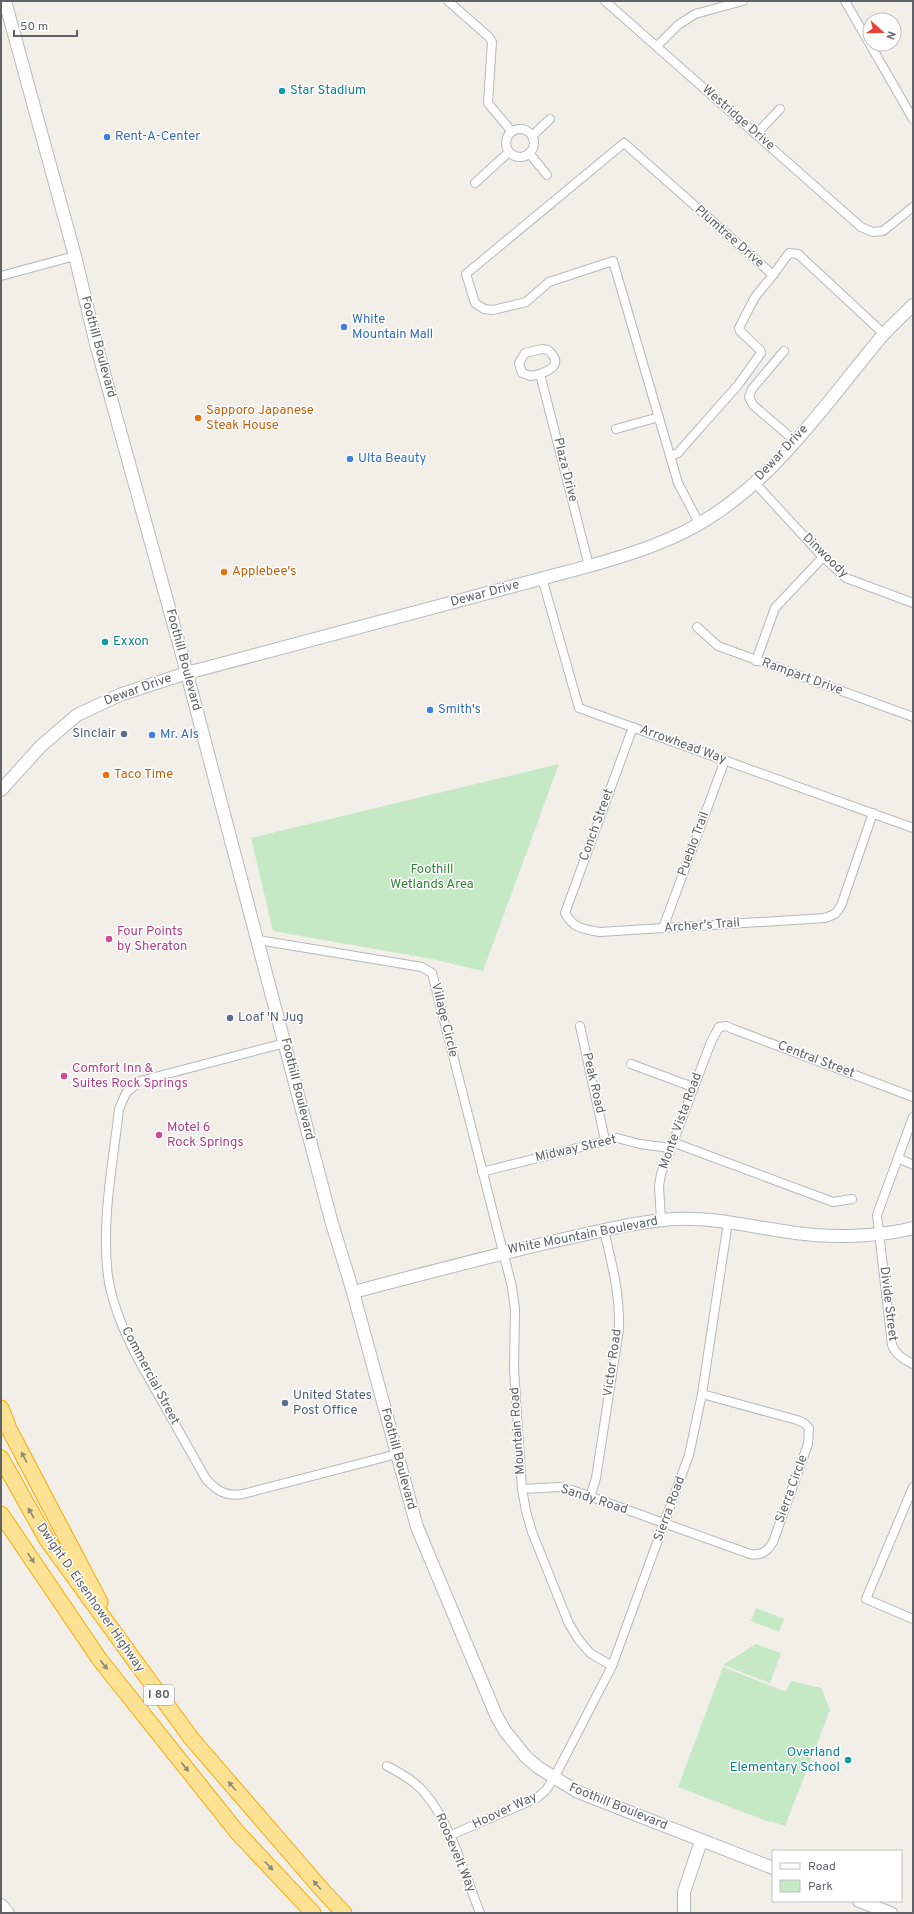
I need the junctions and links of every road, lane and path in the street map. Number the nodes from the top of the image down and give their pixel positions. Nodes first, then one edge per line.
1 (5, 1) edge
2 (448, 1) edge
3 (606, 1) edge
4 (743, 1) edge
5 (845, 1) edge
6 (657, 46) junction
7 (780, 109) dead end
8 (550, 119) dead end
9 (913, 119) edge
10 (512, 132) junction
11 (756, 134) junction
12 (532, 136) junction
13 (509, 152) junction
14 (529, 153) junction
15 (547, 175) dead end
16 (475, 183) dead end
17 (913, 207) edge
18 (75, 256) junction
19 (773, 275) junction
20 (1, 276) edge
21 (913, 305) edge
22 (884, 334) junction
23 (784, 351) dead end
24 (540, 374) dead end
25 (659, 417) junction
26 (616, 429) dead end
27 (795, 441) junction
28 (670, 456) junction
29 (755, 483) junction
30 (699, 523) junction
31 (824, 557) junction
32 (590, 566) junction
33 (542, 578) junction
34 (913, 603) edge
35 (697, 627) dead end
36 (756, 660) junction
37 (187, 673) junction
38 (913, 717) edge
39 (633, 727) junction
40 (726, 760) junction
41 (1, 790) edge
42 (873, 813) junction
43 (913, 828) edge
44 (570, 922) joint
45 (663, 928) junction
46 (258, 940) junction
47 (580, 1026) dead end
48 (719, 1027) joint
49 (285, 1043) junction
50 (631, 1064) dead end
51 (693, 1087) junction
52 (913, 1097) edge
53 (913, 1117) edge
54 (606, 1140) junction
55 (671, 1145) junction
56 (898, 1158) junction
57 (913, 1165) edge
58 (482, 1172) junction
59 (852, 1199) dead end
60 (661, 1220) junction
61 (728, 1222) junction
62 (913, 1228) edge
63 (604, 1230) junction
64 (879, 1234) junction
65 (502, 1252) junction
66 (353, 1292) junction
67 (912, 1361) edge
68 (702, 1394) junction
69 (1, 1408) edge
70 (397, 1454) junction
71 (1, 1458) edge
72 (913, 1487) edge
73 (522, 1489) junction
74 (590, 1497) junction
75 (910, 1502) edge
76 (1, 1514) edge
77 (664, 1524) junction
78 (913, 1619) edge
79 (127, 1652) junction
80 (612, 1666) junction
81 (388, 1766) dead end
82 (554, 1778) junction
83 (449, 1836) junction
84 (701, 1840) junction
85 (772, 1868) edge
86 (862, 1902) edge
87 (1, 1905) edge
88 (8, 1913) edge
89 (313, 1913) edge
90 (344, 1913) edge
91 (480, 1913) edge
92 (684, 1913) edge
93 (891, 1913) edge

1 - 18 street, Foothill Boulevard
2 - 10 street
3 - 6 street, Westridge Drive
4 - 6 street
5 - 9 street
6 - 11 street, Westridge Drive
7 - 11 street
8 - 12 street
10 - 12 street
10 - 13 street
11 - 17 street, Westridge Drive
12 - 14 street
13 - 14 street
13 - 16 street
14 - 15 street
18 - 20 street
18 - 37 street, Foothill Boulevard
19 - 22 street, Plumtree Drive
19 - 25 street, Plumtree Drive
19 - 28 street
21 - 22 street, Dewar Drive
22 - 27 street, Dewar Drive
23 - 27 street
24 - 32 street, Plaza Drive
25 - 26 street
25 - 28 street
27 - 29 street, Dewar Drive
28 - 30 street
29 - 30 street, Dewar Drive
29 - 31 street, Dinwoody
30 - 32 street, Dewar Drive
31 - 34 street, Dinwoody
31 - 36 street
32 - 33 street, Dewar Drive
33 - 37 street, Dewar Drive
33 - 39 street, Arrowhead Way
35 - 36 street, Rampart Drive
36 - 38 street, Rampart Drive
37 - 41 street, Dewar Drive
37 - 46 street, Foothill Boulevard
39 - 40 street, Arrowhead Way
39 - 44 street, Conch Street
40 - 42 street, Arrowhead Way
40 - 45 street, Pueblo Trail
42 - 43 street, Arrowhead Way
42 - 45 street, Archer's Trail
44 - 45 street, Archer's Trail
46 - 49 street, Foothill Boulevard
46 - 58 street, Village Circle
47 - 54 street, Peak Road
48 - 51 street, Monte Vista Road
48 - 52 street, Central Street
49 - 66 street, Foothill Boulevard
49 - 70 street, Commercial Street
50 - 51 street
51 - 55 street, Monte Vista Road
53 - 56 street, Divide Street
54 - 55 street, Midway Street
54 - 58 street, Midway Street
55 - 59 street, Midway Street
55 - 60 street, Monte Vista Road
56 - 57 street
56 - 64 street, Divide Street
58 - 65 street, Mountain Road
60 - 61 street, White Mountain Boulevard
60 - 63 street, White Mountain Boulevard
61 - 64 street, White Mountain Boulevard
61 - 68 street, Sierra Road
62 - 64 street, White Mountain Boulevard
63 - 65 street, White Mountain Boulevard
63 - 74 street, Victor Road
64 - 67 street, Divide Street
65 - 66 street, White Mountain Boulevard
65 - 73 street, Mountain Road
66 - 70 street, Foothill Boulevard
68 - 77 street, Sierra Road
68 - 77 street, Sierra Circle
79 -> 69 highway
70 - 82 street, Foothill Boulevard
79 -> 71 highway, Dwight D. Eisenhower Highway / I 80
72 - 75 street
73 - 74 street, Sandy Road
73 - 80 street, Mountain Road
74 - 77 street, Sandy Road
75 - 78 street
76 -> 89 highway, Dwight D. Eisenhower Highway / I 80
77 - 80 street, Sierra Road
90 -> 79 highway, Dwight D. Eisenhower Highway / I 80
80 - 82 street, Sierra Road
81 - 83 street, Roosevelt Way
82 - 83 street, Hoover Way
82 - 84 street, Foothill Boulevard
83 - 91 street, Roosevelt Way
84 - 85 street, Foothill Boulevard
84 - 92 street
86 - 93 street
87 - 88 street

